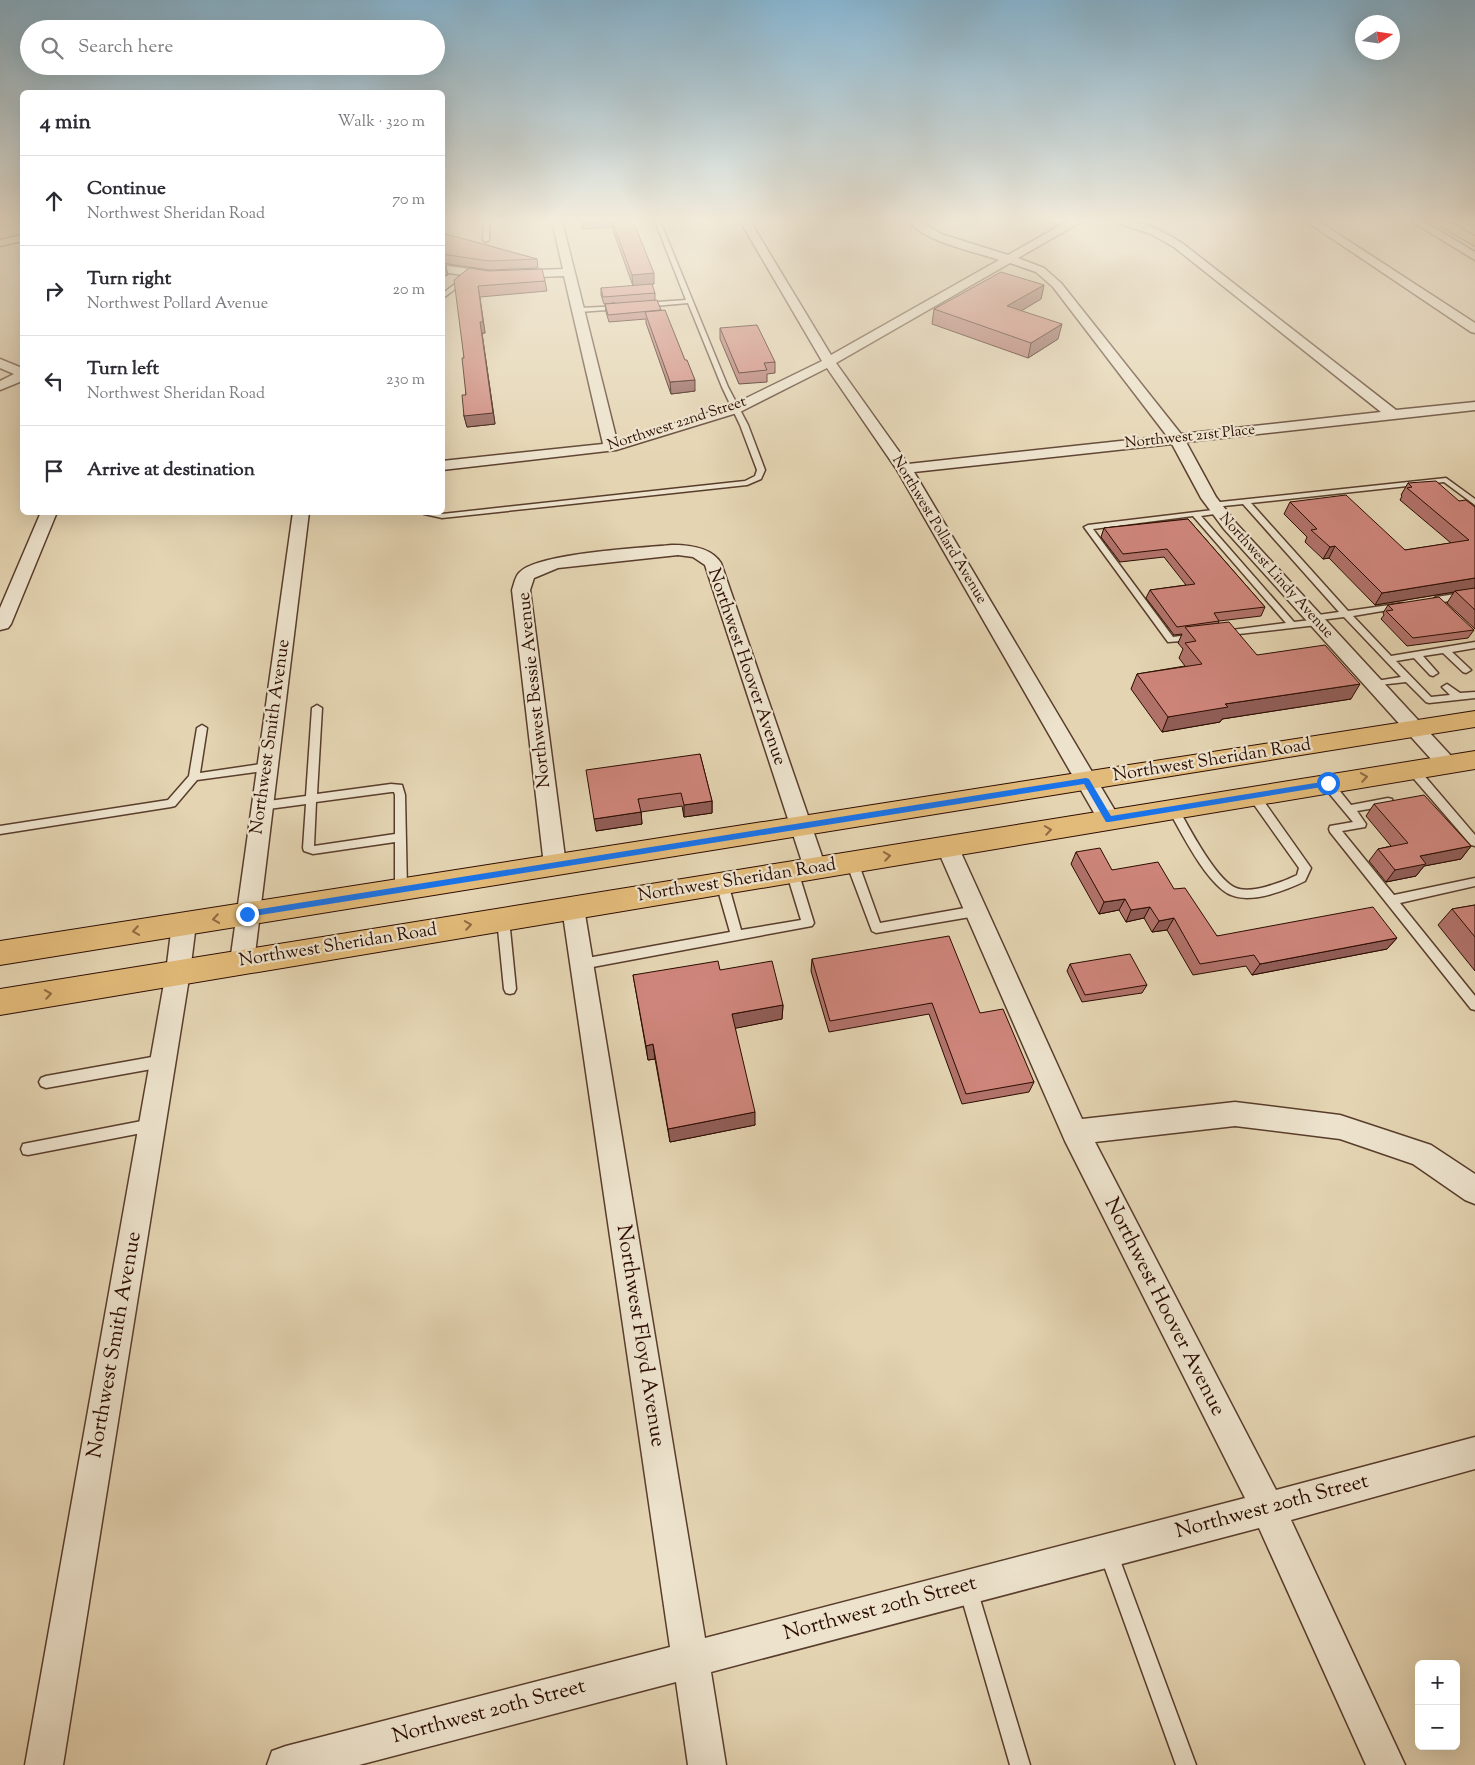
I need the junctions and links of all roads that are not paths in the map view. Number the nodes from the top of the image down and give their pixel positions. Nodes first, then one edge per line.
1 (577, 303) edge
2 (664, 303) edge
3 (691, 303) edge
4 (794, 303) edge
5 (931, 303) edge
6 (1072, 303) edge
7 (1252, 303) edge
8 (1436, 303) edge
9 (626, 306) edge
10 (635, 306) edge
11 (579, 310) junction
12 (1475, 329) edge
13 (829, 362) junction
14 (0, 363) edge
15 (20, 374) edge
16 (20, 376) edge
17 (0, 386) edge
18 (1475, 406) edge
19 (735, 409) junction
20 (1393, 415) junction
21 (1177, 439) junction
22 (612, 447) junction
23 (445, 466) edge
24 (904, 469) junction
25 (1245, 502) junction
26 (1475, 503) edge
27 (1216, 508) junction
28 (1194, 514) junction
29 (48, 515) edge
30 (301, 515) edge
31 (438, 515) edge
32 (613, 556) joint
33 (1475, 594) edge
34 (1409, 604) edge
35 (1449, 612) edge
36 (1346, 614) junction
37 (1315, 620) junction
38 (1, 624) edge
39 (1292, 625) junction
40 (1475, 645) edge
41 (1446, 650) junction
42 (1416, 655) junction
43 (1388, 659) junction
44 (1466, 670) dead end
45 (1433, 674) dead end
46 (1407, 679) junction
47 (1373, 684) junction
48 (1447, 687) dead end
49 (1468, 702) edge
50 (1475, 705) edge
51 (317, 708) dead end
52 (202, 728) dead end
53 (1415, 729) junction
54 (1475, 760) edge
55 (1447, 764) junction
56 (266, 767) junction
57 (1412, 770) junction
58 (194, 777) junction
59 (1086, 781) junction
60 (1328, 783) junction
61 (1254, 796) junction
62 (311, 799) junction
63 (1396, 801) edge
64 (261, 806) junction
65 (1173, 809) junction
66 (1348, 809) junction
67 (1109, 820) junction
68 (800, 826) junction
69 (0, 830) edge
70 (400, 837) junction
71 (1475, 842) edge
72 (947, 846) junction
73 (852, 862) junction
74 (554, 865) junction
75 (804, 870) junction
76 (1475, 882) edge
77 (722, 883) junction
78 (401, 890) junction
79 (1391, 900) junction
80 (573, 908) junction
81 (976, 910) junction
82 (247, 914) junction
83 (503, 919) junction
84 (184, 924) junction
85 (737, 935) junction
86 (0, 953) edge
87 (242, 962) junction
88 (582, 964) junction
89 (178, 972) junction
90 (510, 989) dead end
91 (0, 1002) edge
92 (1475, 1005) edge
93 (163, 1061) junction
94 (46, 1082) dead end
95 (152, 1125) junction
96 (1075, 1132) junction
97 (28, 1149) dead end
98 (1475, 1190) edge
99 (1475, 1453) edge
100 (1268, 1509) junction
101 (1107, 1551) junction
102 (967, 1587) junction
103 (691, 1659) junction
104 (44, 1765) edge
105 (286, 1765) edge
106 (707, 1765) edge
107 (1020, 1765) edge
108 (1186, 1765) edge
109 (1386, 1765) edge

1 - 11 street
2 - 10 lane
3 - 19 lane
4 - 13 street, Northwest Pollard Avenue
5 - 13 street, Northwest 22nd Street
6 - 21 street, Northwest Lindy Avenue
7 - 20 street
8 - 12 street
9 - 11 lane
11 - 22 street
13 - 19 street, Northwest 22nd Street
13 - 24 street, Northwest Pollard Avenue
14 - 15 street
16 - 17 street
18 - 20 street, Northwest 21st Place
19 - 22 street, Northwest 22nd Street
19 - 31 lane
20 - 21 street, Northwest 21st Place
21 - 24 street, Northwest 21st Place
21 - 27 street, Northwest Lindy Avenue
22 - 23 street, Northwest 22nd Street
24 - 59 street, Northwest Pollard Avenue
25 - 26 lane
25 - 27 lane
25 - 36 lane
27 - 28 lane
27 - 37 street, Northwest Lindy Avenue
28 - 39 lane
28 - 39 lane
29 - 38 street
30 - 56 street, Northwest Smith Avenue
32 - 68 street, Northwest Hoover Avenue
32 - 74 street, Northwest Bessie Avenue
33 - 35 lane
34 - 36 lane
36 - 37 lane
36 - 43 lane
37 - 39 lane
37 - 47 street, Northwest Lindy Avenue
40 - 41 lane
41 - 42 lane
41 - 44 lane
42 - 43 lane
42 - 45 lane
43 - 46 lane
46 - 47 lane
46 - 49 lane
47 - 53 street, Northwest Lindy Avenue
48 - 49 lane
49 - 50 lane
49 - 53 main road, Northwest Sheridan Road
51 - 62 lane
52 - 58 lane
53 - 55 street, Northwest Lindy Avenue
53 - 59 main road, Northwest Sheridan Road
54 - 55 main road, Northwest Sheridan Road
55 - 57 main road, Northwest Sheridan Road
56 - 58 lane
56 - 64 street, Northwest Smith Avenue
60 -> 57 main road, Northwest Sheridan Road
57 - 71 lane
58 - 69 lane
59 - 67 street, Northwest Pollard Avenue
59 - 68 main road, Northwest Sheridan Road
60 - 61 main road, Northwest Sheridan Road
60 - 66 lane
61 - 65 main road, Northwest Sheridan Road
61 - 65 lane
62 - 64 lane
62 - 70 lane
62 - 70 lane
63 - 66 lane
64 - 82 street, Northwest Smith Avenue
65 - 67 main road, Northwest Sheridan Road
66 - 79 lane
72 -> 67 main road, Northwest Sheridan Road
68 - 74 main road, Northwest Sheridan Road
68 - 75 street, Northwest Hoover Avenue
70 - 78 lane
73 -> 72 main road, Northwest Sheridan Road
72 - 81 street, Northwest Hoover Avenue
73 - 75 main road, Northwest Sheridan Road
73 - 81 lane
74 - 78 main road, Northwest Sheridan Road
75 - 77 main road, Northwest Sheridan Road
75 - 85 lane
76 - 79 lane
77 - 80 main road, Northwest Sheridan Road
77 - 85 lane
78 - 82 main road, Northwest Sheridan Road
79 - 92 lane
80 - 83 main road, Northwest Sheridan Road
80 - 88 street, Northwest Floyd Avenue
81 - 96 street, Northwest Hoover Avenue
82 -> 84 main road, Northwest Sheridan Road
82 - 87 street, Northwest Smith Avenue
87 -> 83 main road, Northwest Sheridan Road
83 - 90 lane
84 -> 86 main road, Northwest Sheridan Road
84 - 89 street, Northwest Smith Avenue
85 - 88 lane
87 - 89 main road, Northwest Sheridan Road
88 - 103 street, Northwest Floyd Avenue
91 -> 89 main road, Northwest Sheridan Road
89 - 93 street, Northwest Smith Avenue
93 - 94 lane
93 - 95 street, Northwest Smith Avenue
95 - 97 lane
95 - 104 street, Northwest Smith Avenue
96 - 98 street
96 - 100 street, Northwest Hoover Avenue
99 - 100 street, Northwest 20th Street
100 - 101 street, Northwest 20th Street
100 - 109 street, Northwest Hoover Avenue
101 - 102 street, Northwest 20th Street
101 - 108 lane
102 - 103 street, Northwest 20th Street
102 - 107 lane
103 - 105 street, Northwest 20th Street
103 - 106 street, Northwest Floyd Avenue

